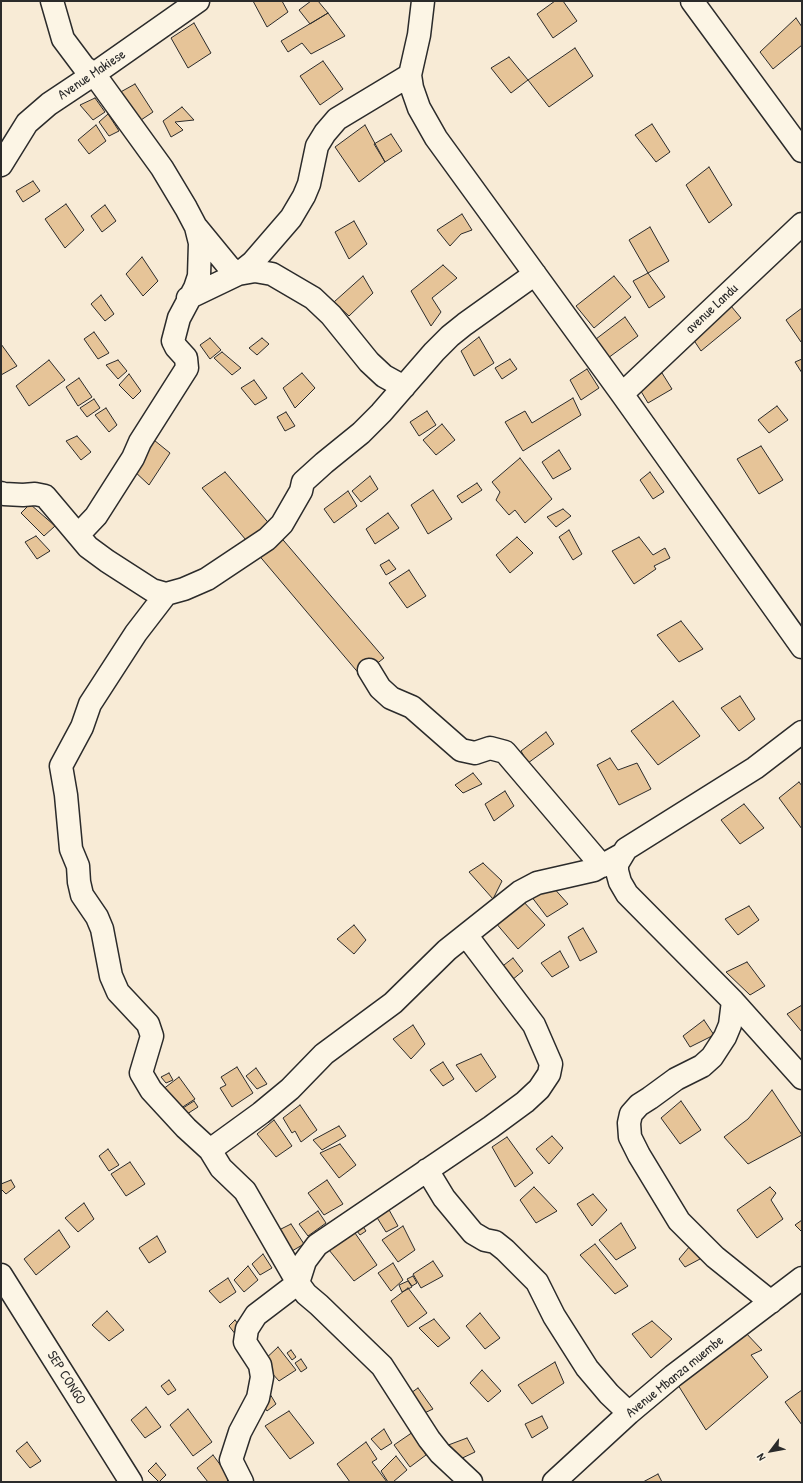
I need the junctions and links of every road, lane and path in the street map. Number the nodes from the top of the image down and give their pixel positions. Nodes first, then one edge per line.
1 (52, 1) edge
2 (198, 1) edge
3 (423, 1) edge
4 (692, 1) edge
5 (94, 74) junction
6 (410, 75) junction
7 (28, 123) junction
8 (1, 132) edge
9 (802, 151) edge
10 (1, 164) edge
11 (802, 224) edge
12 (196, 228) junction
13 (238, 274) junction
14 (535, 274) junction
15 (188, 298) junction
16 (404, 387) junction
17 (622, 394) junction
18 (1, 493) edge
19 (78, 535) junction
20 (166, 594) junction
21 (802, 647) edge
22 (369, 670) dead end
23 (802, 732) edge
24 (621, 856) junction
25 (602, 866) junction
26 (466, 935) junction
27 (733, 1001) junction
28 (802, 1078) edge
29 (210, 1150) junction
30 (427, 1170) junction
31 (1, 1275) edge
32 (802, 1278) edge
33 (298, 1283) junction
34 (771, 1302) junction
35 (629, 1413) junction
36 (123, 1477) edge
37 (242, 1482) edge
38 (471, 1482) edge
39 (554, 1482) edge

1 - 5 street
2 - 5 street, Avenue Makiese
3 - 6 street
4 - 9 street
5 - 7 street, Avenue Makiese
5 - 12 street
6 - 13 street
6 - 14 street
7 - 8 street
7 - 10 street, Avenue Makiese
11 - 17 street, avenue Landu
12 - 13 street
12 - 15 street
13 - 15 street
13 - 16 street
14 - 16 street
14 - 17 street
15 - 19 street
16 - 20 street
17 - 21 street
18 - 19 street
19 - 20 street
20 - 29 street
22 - 25 street
23 - 24 street
24 - 25 street
24 - 27 street
25 - 26 street
26 - 29 street
26 - 30 street
27 - 28 street
27 - 34 street
29 - 33 street
30 - 33 street
30 - 35 street
31 - 36 street, SEP CONGO
32 - 34 street, Avenue Mbanza muembe
33 - 37 street
33 - 38 street
34 - 35 street, Avenue Mbanza muembe
35 - 39 street, Avenue Mbanza muembe

